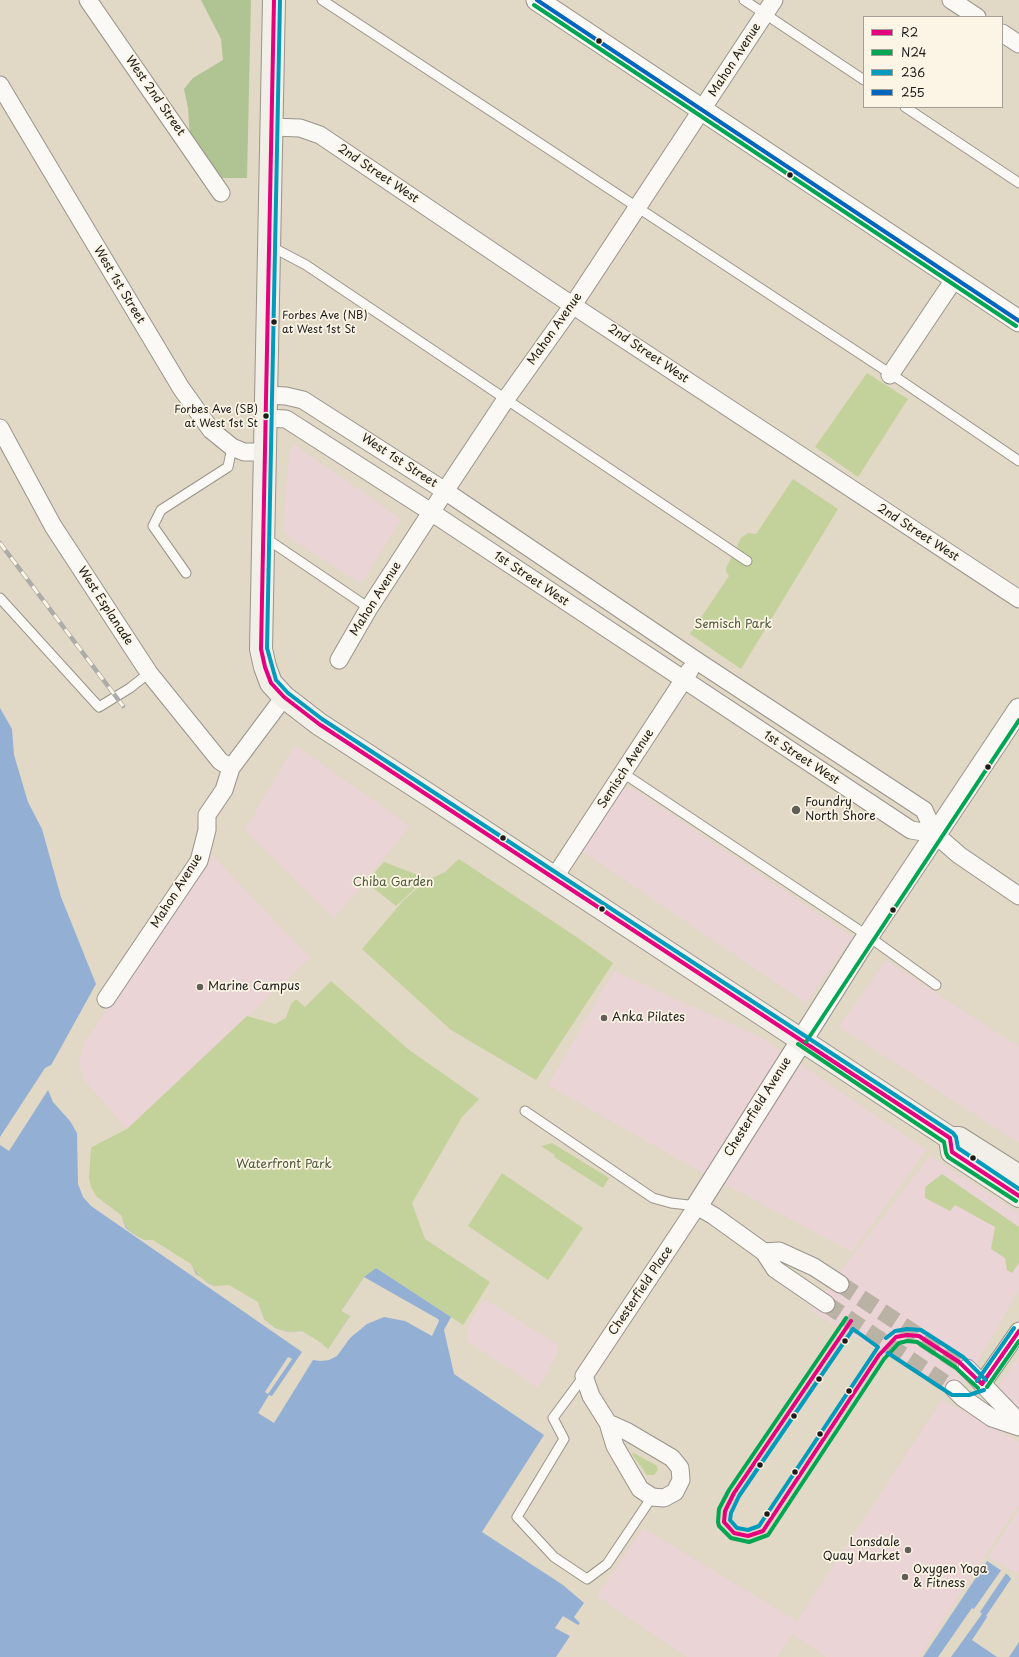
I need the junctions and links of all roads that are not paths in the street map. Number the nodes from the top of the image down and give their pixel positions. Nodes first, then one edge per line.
1 (88, 0) edge
2 (274, 0) edge
3 (322, 0) edge
4 (538, 0) edge
5 (744, 0) edge
6 (774, 0) edge
7 (952, 0) edge
8 (765, 14) junction
9 (976, 16) edge
10 (1003, 34) edge
11 (1019, 44) edge
12 (863, 79) edge
13 (0, 85) edge
14 (907, 108) edge
15 (702, 109) junction
16 (272, 127) junction
17 (1019, 182) edge
18 (221, 193) dead end
19 (638, 208) junction
20 (269, 246) junction
21 (955, 278) junction
22 (573, 305) junction
23 (1019, 321) edge
24 (890, 375) junction
25 (266, 395) junction
26 (506, 399) junction
27 (265, 418) junction
28 (0, 428) edge
29 (232, 447) junction
30 (264, 452) junction
31 (1019, 461) edge
32 (445, 491) junction
33 (431, 512) junction
34 (263, 536) junction
35 (747, 561) dead end
36 (186, 573) dead end
37 (0, 598) edge
38 (1019, 598) edge
39 (369, 608) junction
40 (338, 660) dead end
41 (697, 660) junction
42 (149, 673) junction
43 (684, 680) junction
44 (284, 697) junction
45 (1019, 709) edge
46 (231, 768) junction
47 (623, 773) junction
48 (935, 834) junction
49 (554, 878) junction
50 (1019, 896) edge
51 (868, 936) junction
52 (936, 985) dead end
53 (106, 999) dead end
54 (801, 1040) junction
55 (525, 1111) dead end
56 (950, 1138) junction
57 (1019, 1176) edge
58 (1019, 1196) edge
59 (697, 1206) junction
60 (764, 1252) junction
61 (840, 1284) tunnel mouth
62 (826, 1304) tunnel mouth
63 (1019, 1331) edge
64 (967, 1368) tunnel mouth
65 (584, 1376) junction
66 (982, 1384) junction
67 (1019, 1422) edge
68 (608, 1423) junction
69 (1019, 1428) edge
70 (652, 1497) junction

1 - 18 street, West 2nd Street
2 - 16 main road
3 - 19 lane
4 - 15 street
5 - 8 lane
6 - 8 street, Mahon Avenue
7 - 9 street
8 - 12 lane
8 - 15 street, Mahon Avenue
10 - 11 street
13 - 29 street, West 1st Street
14 - 17 lane
15 - 19 street, Mahon Avenue
15 - 21 street
16 - 20 main road
16 - 22 street, 2nd Street West
19 - 22 street, Mahon Avenue
19 - 24 lane
20 - 25 main road
20 - 26 lane
21 - 23 street
21 - 24 street
22 - 26 street, Mahon Avenue
22 - 38 street, 2nd Street West
24 - 31 lane
25 - 27 main road
25 - 32 street, West 1st Street
26 - 32 street, Mahon Avenue
26 - 35 lane
27 - 30 main road
27 - 33 street, 1st Street West
28 - 42 street, West Esplanade
29 - 30 street, West 1st Street
29 - 36 lane
30 - 34 main road
32 - 33 street, Mahon Avenue
32 - 41 street, 1st Street West
33 - 39 street, Mahon Avenue
33 - 43 street, 1st Street West
34 - 39 lane
34 - 44 main road
37 - 42 lane
39 - 40 street, Mahon Avenue
41 - 43 street, Semisch Avenue
41 - 48 street, 1st Street West
42 - 46 street, West Esplanade
43 - 47 street, Semisch Avenue
43 - 48 street, 1st Street West
44 - 46 street, Mahon Avenue
44 - 49 main road
45 - 48 street, Chesterfield Avenue
46 - 53 street, Mahon Avenue
47 - 49 street, Semisch Avenue
47 - 51 lane
48 - 50 street
48 - 51 street, Chesterfield Avenue
49 - 54 main road
51 - 52 lane
51 - 54 street, Chesterfield Avenue
54 - 56 main road
54 - 59 street, Chesterfield Avenue
55 - 59 lane
56 - 57 main road
56 - 58 main road
59 - 60 street
59 - 65 street, Chesterfield Place
60 - 61 street
60 - 62 street
63 - 66 street
64 - 66 street
65 - 68 street
65 - 70 lane
66 - 67 street
66 - 69 street
68 - 70 street
68 - 70 street

